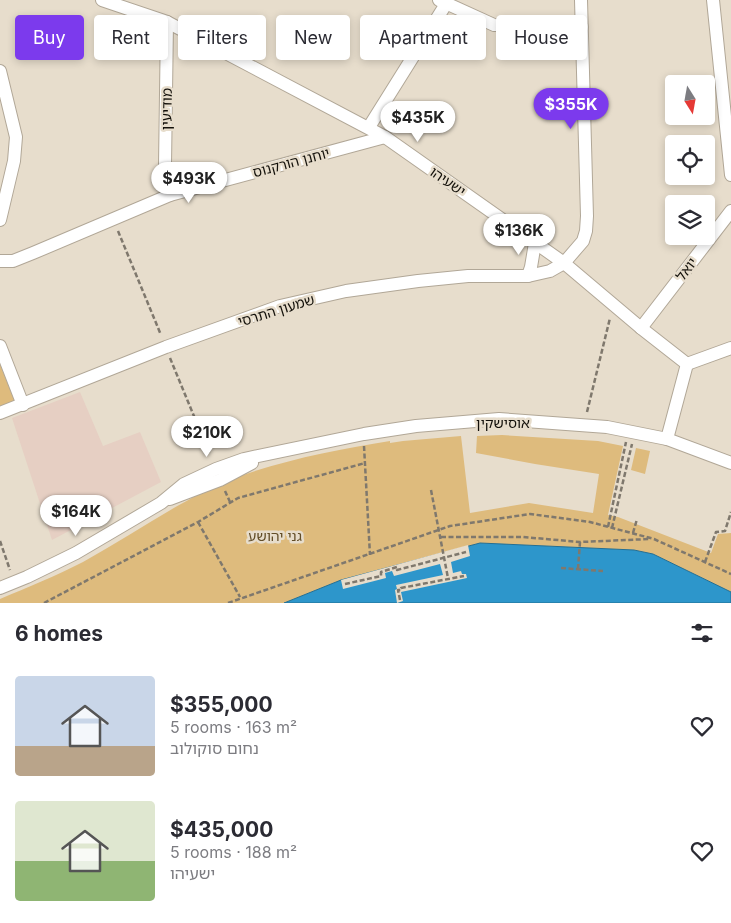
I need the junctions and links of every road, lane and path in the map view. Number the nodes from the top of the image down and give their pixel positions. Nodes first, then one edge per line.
1 (102, 0) edge
2 (581, 0) edge
3 (713, 0) edge
4 (443, 2) edge
5 (146, 15) edge
6 (582, 15) edge
7 (168, 23) edge
8 (496, 25) edge
9 (166, 60) edge
10 (583, 60) edge
11 (0, 71) edge
12 (369, 127) junction
13 (385, 137) junction
14 (731, 175) edge
15 (170, 195) junction
16 (731, 211) edge
17 (0, 220) edge
18 (535, 243) junction
19 (0, 261) edge
20 (564, 263) junction
21 (528, 276) junction
22 (614, 305) junction
23 (641, 328) junction
24 (0, 346) edge
25 (731, 348) edge
26 (687, 364) junction
27 (23, 405) junction
28 (0, 414) edge
29 (584, 426) junction
30 (631, 432) junction
31 (364, 434) junction
32 (668, 439) junction
33 (365, 463) junction
34 (731, 463) edge
35 (224, 488) dead end
36 (432, 490) dead end
37 (230, 502) junction
38 (731, 512) edge
39 (636, 518) dead end
40 (198, 522) junction
41 (608, 527) junction
42 (612, 528) junction
43 (726, 528) junction
44 (439, 531) junction
45 (731, 531) edge
46 (633, 533) junction
47 (441, 537) junction
48 (654, 539) junction
49 (0, 541) edge
50 (580, 542) junction
51 (466, 552) dead end
52 (370, 554) junction
53 (705, 562) junction
54 (561, 568) dead end
55 (578, 569) junction
56 (603, 570) dead end
57 (731, 574) edge
58 (464, 576) dead end
59 (448, 578) junction
60 (14, 583) junction
61 (345, 584) dead end
62 (0, 588) edge
63 (240, 598) junction
64 (400, 600) dead end
65 (44, 603) edge
66 (228, 603) edge

1 - 5 street, ישעיהו
2 - 6 street
3 - 14 street
4 - 8 street
4 - 12 street
7 - 12 street, ישעיהו
9 - 15 street, מודיעין
10 - 20 street
11 - 17 street
12 - 13 street, ישעיהו
13 - 15 street, יוחנן הורקנוס
13 - 18 street, ישעיהו
15 - 19 street, יוחנן הורקנוס
16 - 23 street, יואל
18 - 20 street, ישעיהו
18 - 21 street
20 - 21 street, שמעון התרסי
20 - 22 street, ישעיהו
21 - 27 street, שמעון התרסי
22 - 23 street, ישעיהו
22 - 29 path
23 - 26 street, ישעיהו
24 - 27 street
25 - 26 street
26 - 32 street
27 - 28 street, שמעון התרסי
29 - 30 street, אוסישקין
29 - 31 street, אוסישקין
30 - 32 street, אוסישקין
30 - 41 path
30 - 42 path
31 - 33 path
31 - 60 street, אוסישקין
32 - 34 street, אוסישקין
33 - 37 path
33 - 52 path
35 - 37 path
36 - 44 path
37 - 40 path
38 - 43 path
39 - 46 path
40 - 63 path
40 - 65 path
41 - 42 path
41 - 44 path
42 - 46 path
43 - 45 path
43 - 53 path
44 - 47 path
44 - 52 path
46 - 48 path
47 - 50 path
47 - 59 path
48 - 50 path
48 - 53 path
49 - 60 path
50 - 55 path
51 - 61 path
52 - 63 path
53 - 57 path
54 - 55 path
55 - 56 path
58 - 59 path
59 - 64 path
60 - 62 street, אוסישקין
63 - 66 path

